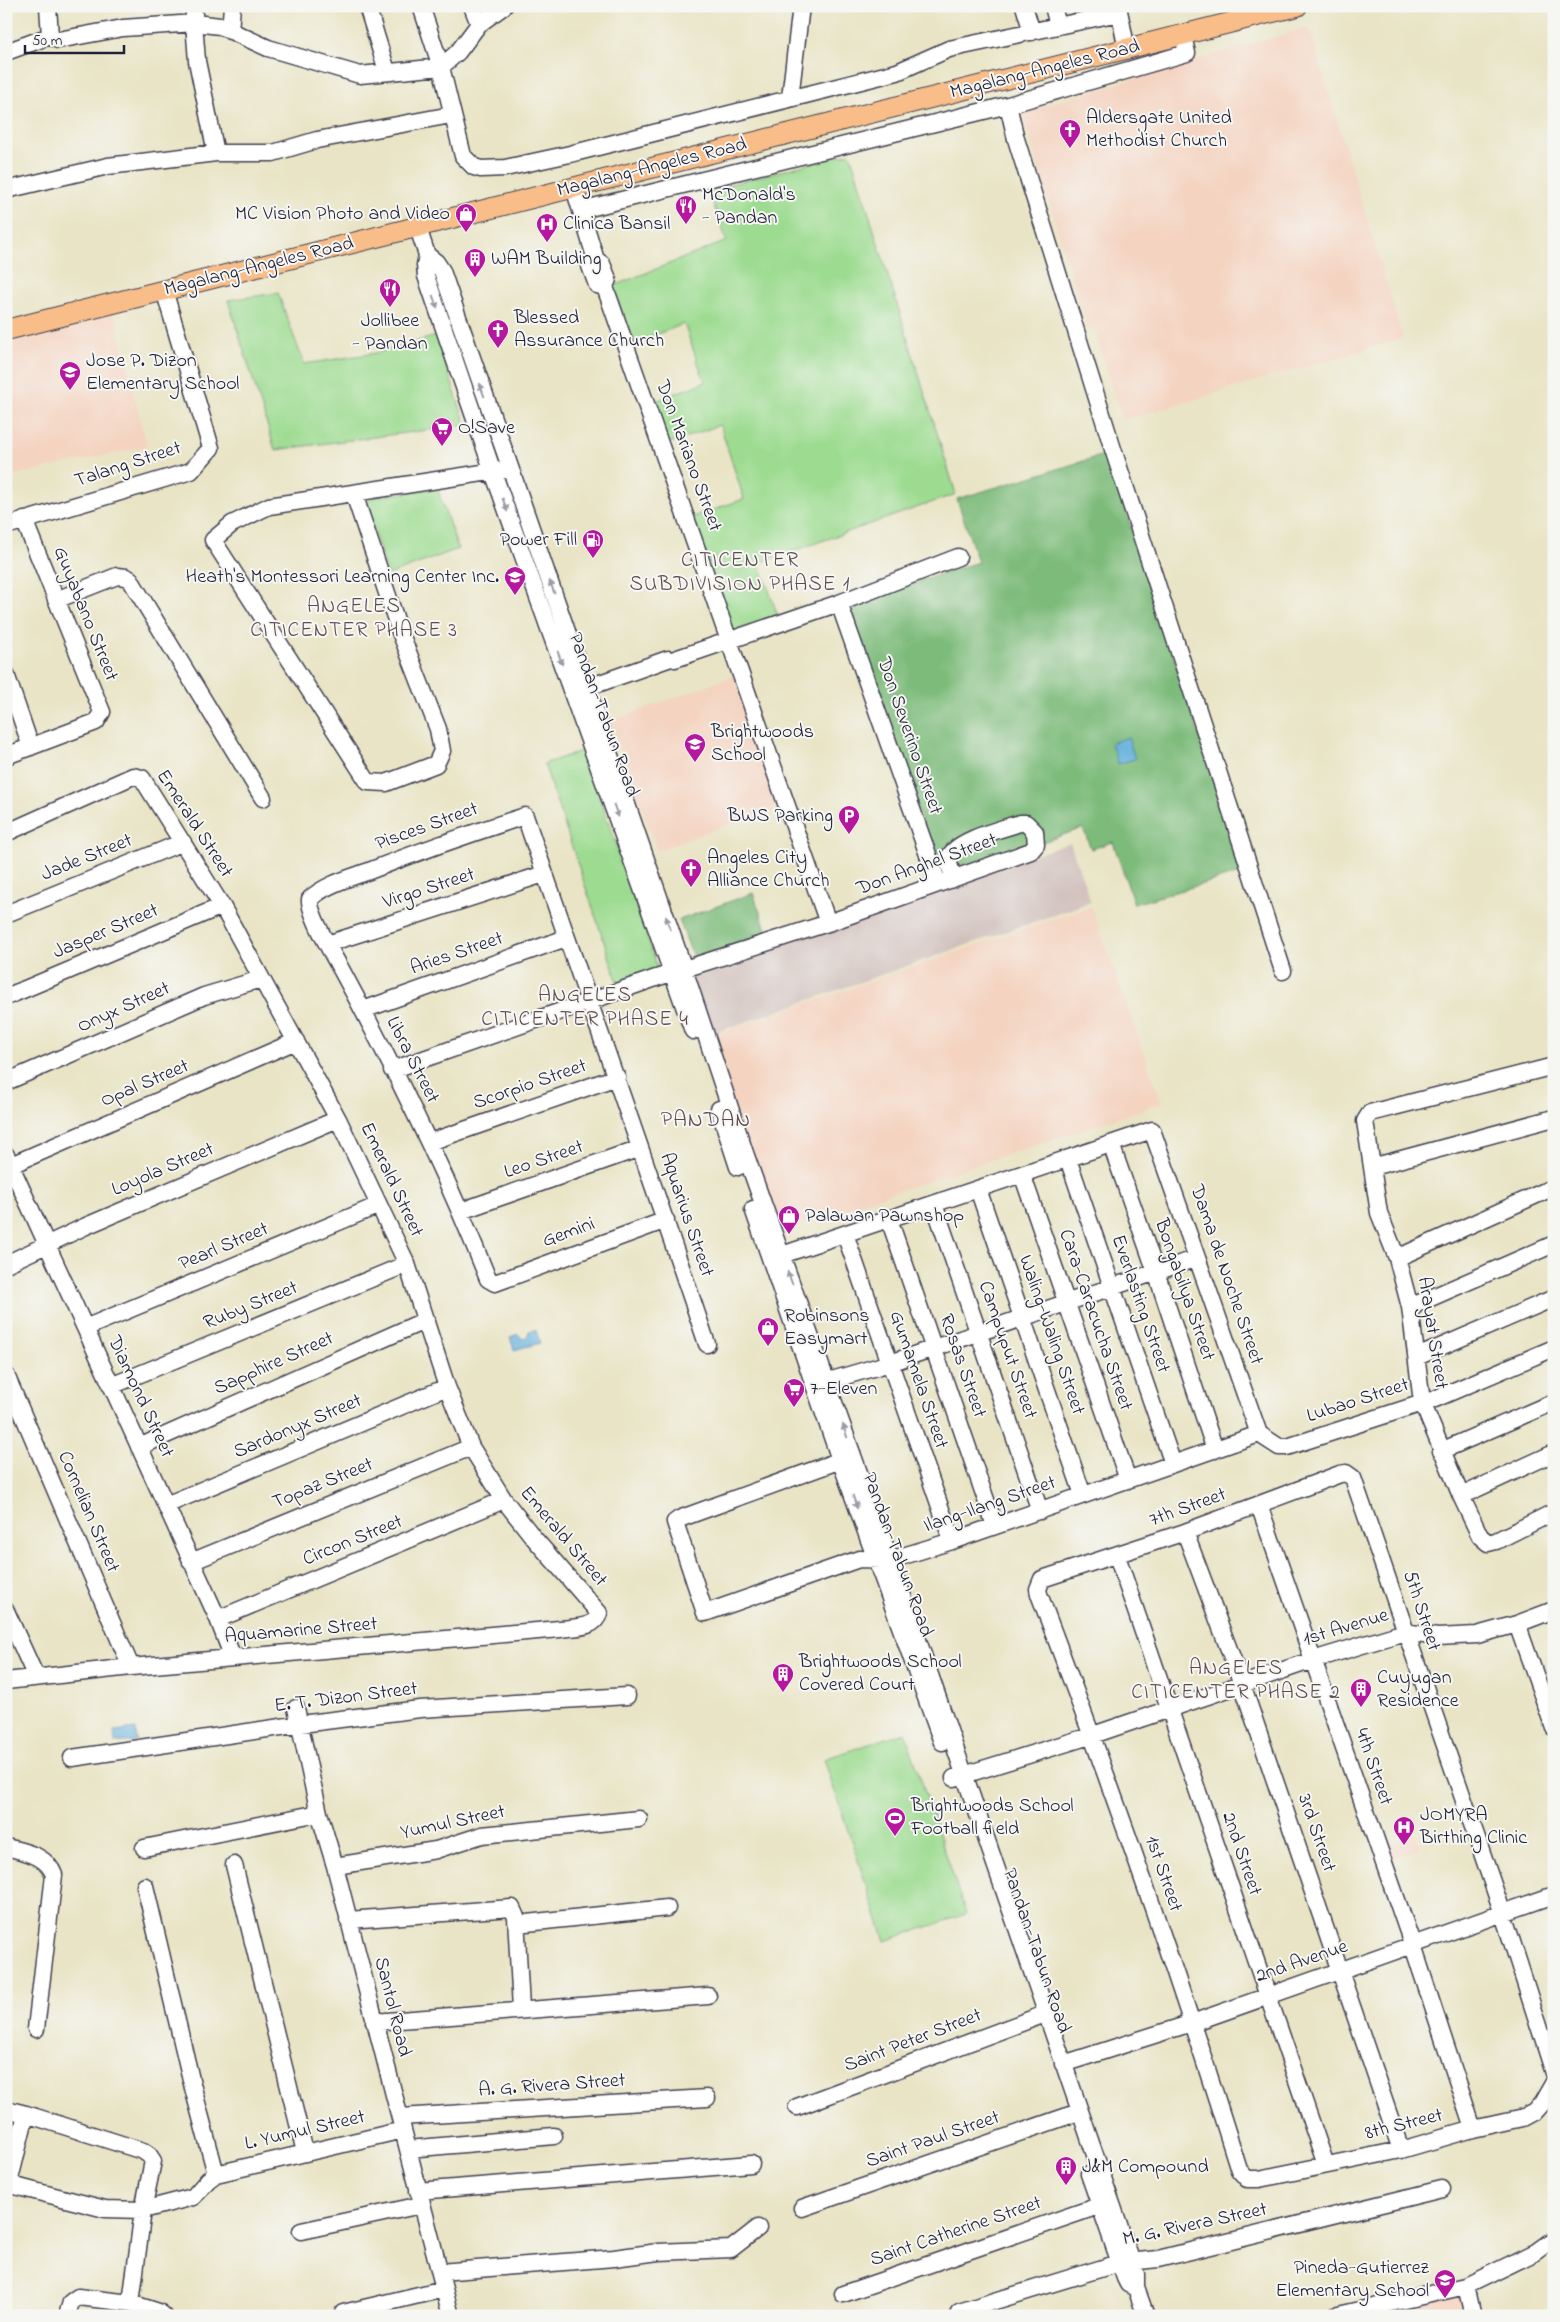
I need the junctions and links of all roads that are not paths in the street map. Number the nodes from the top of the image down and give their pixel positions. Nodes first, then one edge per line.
1 (48, 6) edge
2 (193, 6) edge
3 (232, 6) edge
4 (367, 6) edge
5 (422, 6) edge
6 (472, 6) edge
7 (504, 6) edge
8 (801, 6) edge
9 (1024, 6) edge
10 (1053, 6) edge
11 (1297, 6) edge
12 (1118, 9) edge
13 (194, 23) junction
14 (479, 24) junction
15 (1058, 26) junction
16 (230, 31) junction
17 (1032, 32) junction
18 (50, 36) junction
19 (1183, 36) junction
20 (1126, 50) junction
21 (6, 52) edge
22 (441, 67) junction
23 (387, 71) junction
24 (790, 98) junction
25 (1008, 105) junction
26 (451, 115) junction
27 (805, 130) junction
28 (813, 152) junction
29 (216, 153) junction
30 (696, 157) junction
31 (629, 174) junction
32 (704, 180) junction
33 (574, 188) junction
34 (7, 190) edge
35 (634, 197) junction
36 (581, 210) junction
37 (418, 228) junction
38 (164, 290) junction
39 (6, 330) edge
40 (501, 470) junction
41 (354, 494) junction
42 (24, 520) junction
43 (6, 526) edge
44 (958, 556) dead end
45 (56, 600) junction
46 (839, 603) junction
47 (730, 640) junction
48 (6, 674) edge
49 (586, 688) junction
50 (31, 747) junction
51 (6, 756) edge
52 (263, 798) dead end
53 (525, 816) joint
54 (6, 833) edge
55 (183, 842) junction
56 (544, 874) junction
57 (345, 880) joint
58 (946, 881) junction
59 (222, 906) junction
60 (6, 914) edge
61 (828, 923) junction
62 (566, 938) junction
63 (327, 944) junction
64 (679, 971) junction
65 (1282, 971) dead end
66 (261, 979) junction
67 (6, 997) edge
68 (589, 1000) junction
69 (363, 1010) junction
70 (296, 1041) junction
71 (1554, 1066) edge
72 (392, 1070) junction
73 (617, 1077) junction
74 (6, 1082) edge
75 (1554, 1118) edge
76 (338, 1120) junction
77 (430, 1142) junction
78 (1111, 1144) junction
79 (640, 1148) junction
80 (1068, 1158) junction
81 (9, 1160) edge
82 (1372, 1167) junction
83 (1022, 1174) junction
84 (1554, 1187) edge
85 (978, 1189) junction
86 (934, 1204) junction
87 (379, 1205) junction
88 (461, 1211) junction
89 (889, 1219) junction
90 (666, 1220) junction
91 (845, 1234) junction
92 (1554, 1244) edge
93 (47, 1245) junction
94 (776, 1257) junction
95 (1197, 1258) junction
96 (1397, 1258) junction
97 (6, 1264) edge
98 (407, 1264) junction
99 (1156, 1272) junction
100 (488, 1279) joint
101 (1112, 1287) junction
102 (1554, 1298) edge
103 (1066, 1302) junction
104 (1410, 1307) junction
105 (1022, 1318) junction
106 (426, 1320) junction
107 (85, 1328) junction
108 (978, 1332) junction
109 (707, 1344) dead end
110 (933, 1348) junction
111 (1554, 1348) edge
112 (1417, 1357) junction
113 (890, 1363) junction
114 (6, 1375) edge
115 (821, 1383) junction
116 (111, 1386) junction
117 (447, 1387) junction
118 (1422, 1402) junction
119 (1554, 1402) edge
120 (1259, 1434) junction
121 (471, 1446) junction
122 (139, 1447) junction
123 (1215, 1450) junction
124 (1441, 1450) junction
125 (1554, 1453) edge
126 (847, 1458) junction
127 (1173, 1464) junction
128 (1350, 1476) joint
129 (1128, 1480) junction
130 (1083, 1495) junction
131 (1461, 1496) junction
132 (504, 1500) junction
133 (166, 1505) junction
134 (1259, 1505) junction
135 (1040, 1511) junction
136 (1554, 1512) edge
137 (995, 1526) junction
138 (1185, 1532) junction
139 (952, 1541) junction
140 (1117, 1556) junction
141 (884, 1560) junction
142 (191, 1562) junction
143 (1040, 1584) joint
144 (1554, 1610) edge
145 (6, 1611) edge
146 (218, 1619) junction
147 (597, 1620) joint
148 (1518, 1624) junction
149 (1405, 1632) junction
150 (233, 1658) junction
151 (1314, 1660) junction
152 (131, 1667) junction
153 (36, 1676) junction
154 (6, 1681) edge
155 (1242, 1684) junction
156 (626, 1696) dead end
157 (1168, 1709) junction
158 (299, 1716) junction
159 (1554, 1728) edge
160 (1093, 1735) junction
161 (72, 1758) dead end
162 (959, 1777) junction
163 (319, 1813) junction
164 (639, 1819) dead end
165 (6, 1847) edge
166 (144, 1848) dead end
167 (234, 1865) dead end
168 (335, 1866) junction
169 (145, 1886) dead end
170 (1554, 1895) edge
171 (667, 1908) dead end
172 (1503, 1914) junction
173 (348, 1920) junction
174 (517, 1924) junction
175 (1413, 1946) junction
176 (1341, 1970) junction
177 (708, 1996) dead end
178 (1268, 1996) junction
179 (521, 2009) junction
180 (1041, 2016) junction
181 (374, 2022) junction
182 (1192, 2023) junction
183 (36, 2029) dead end
184 (1063, 2064) junction
185 (1554, 2074) edge
186 (1554, 2082) edge
187 (707, 2098) dead end
188 (797, 2107) dead end
189 (6, 2109) edge
190 (26, 2114) junction
191 (1074, 2114) junction
192 (401, 2123) junction
193 (1473, 2129) junction
194 (554, 2136) dead end
195 (408, 2149) junction
196 (1401, 2150) junction
197 (305, 2152) junction
198 (751, 2164) dead end
199 (1326, 2165) junction
200 (216, 2174) junction
201 (1247, 2179) joint
202 (1442, 2188) dead end
203 (419, 2198) junction
204 (1105, 2203) junction
205 (802, 2208) dead end
206 (143, 2210) junction
207 (758, 2228) dead end
208 (302, 2231) dead end
209 (1554, 2239) edge
210 (1125, 2261) junction
211 (440, 2272) junction
212 (1466, 2286) junction
213 (444, 2289) junction
214 (843, 2294) dead end
215 (131, 2303) junction
216 (1386, 2310) edge
217 (959, 2312) dead end
218 (343, 2313) dead end
219 (67, 2316) edge
220 (164, 2316) edge
221 (451, 2316) edge
222 (1146, 2316) edge
223 (1334, 2316) edge
224 (1473, 2316) edge

1 - 18 street
2 - 13 street
3 - 16 street
4 - 23 street
5 - 22 street
6 - 14 street
7 - 14 street
8 - 24 street
9 - 17 street
10 - 15 street
11 - 19 main road, Magalang-Angeles Road
12 - 15 street
12 - 20 street
13 - 16 street
13 - 18 street
13 - 29 street
14 - 22 street
15 - 17 street
16 - 23 street
17 - 24 street
18 - 21 street
19 - 20 main road, Magalang-Angeles Road
19 - 25 street
20 - 27 main road, Magalang-Angeles Road
22 - 23 street
22 - 26 street
24 - 26 street
25 - 28 street
25 - 65 street
26 - 29 street
27 - 28 street
27 - 30 main road, Magalang-Angeles Road
28 - 32 street
29 - 34 street
30 - 31 main road, Magalang-Angeles Road
30 - 32 street
31 - 33 main road, Magalang-Angeles Road
31 - 35 street
32 - 35 street
33 - 36 street, Don Mariano Street
33 - 37 main road, Magalang-Angeles Road
35 - 36 street
36 - 47 street, Don Mariano Street
37 - 38 main road, Magalang-Angeles Road
37 - 40 street, Pandan-Tabun Road
38 - 39 main road, Magalang-Angeles Road
38 - 42 street, Talang Street
40 - 41 street
49 -> 40 street, Pandan-Tabun Road
40 -> 64 street, Pandan-Tabun Road
41 - 41 street
42 - 43 street, Talang Street
42 - 45 street, Guyabano Street
44 - 46 street
45 - 50 street, Guyabano Street
45 - 52 street
46 - 47 street
46 - 58 street, Don Severino Street
47 - 49 street
47 - 61 street, Don Mariano Street
48 - 50 street
64 -> 49 street, Pandan-Tabun Road
50 - 51 street
53 - 56 street, Aquarius Street
53 - 57 street, Pisces Street
54 - 55 street, Emerald Street
55 - 59 street, Emerald Street
55 - 60 street, Jade Street
56 - 62 street, Aquarius Street
56 - 63 street, Virgo Street
57 - 63 street, Libra Street
58 - 58 street, Don Anghel Street
58 - 61 street, Don Anghel Street
59 - 66 street, Emerald Street
59 - 67 street, Jasper Street
61 - 64 street, Don Anghel Street
62 - 68 street, Aquarius Street
62 - 69 street, Aries Street
63 - 69 street, Libra Street
64 - 68 street, Don Anghel Street
64 - 94 street, Pandan-Tabun Road
66 - 70 street, Emerald Street
66 - 74 street, Onyx Street
68 - 72 street, Don Anghel Street
68 - 73 street, Aquarius Street
69 - 72 street, Libra Street
70 - 76 street, Emerald Street
70 - 81 street, Opal Street
71 - 82 street, Arayat Street
72 - 77 street, Libra Street
73 - 77 street, Scorpio Street
73 - 79 street, Aquarius Street
75 - 82 street
76 - 87 street, Emerald Street
76 - 93 street, Loyola Street
77 - 88 street, Libra Street
78 - 80 street
78 - 95 street, Dama de Noche Street
78 - 99 street, Bongabilya Street
79 - 88 street, Leo Street
79 - 90 street, Aquarius Street
80 - 83 street
80 - 101 street, Everlasting Street
81 - 93 street, Diamond Street
82 - 96 street, Arayat Street
83 - 85 street
83 - 103 street, Cara-Caracucha Street
84 - 96 street
85 - 86 street
85 - 105 street, Waling-Waling Street
86 - 89 street
86 - 108 street, Campuput Street
87 - 98 street, Emerald Street
87 - 107 street, Pearl Street
88 - 100 street, Libra Street
89 - 91 street
89 - 110 street, Rosas Street
90 - 100 street, Gemini
90 - 109 street, Aquarius Street
91 - 94 street
91 - 113 street, Gumamela Street
92 - 104 street
93 - 97 street, Loyola Street
93 - 107 street, Diamond Street
94 - 115 street, Pandan-Tabun Road
95 - 99 street
95 - 120 street, Dama de Noche Street
96 - 104 street, Arayat Street
98 - 106 street, Emerald Street
98 - 116 street, Ruby Street
99 - 101 street
99 - 123 street, Bongabilya Street
101 - 103 street
101 - 127 street, Everlasting Street
102 - 112 street
103 - 105 street
103 - 129 street, Cara-Caracucha Street
104 - 112 street, Arayat Street
105 - 108 street
105 - 130 street, Waling-Waling Street
106 - 117 street, Emerald Street
106 - 122 street, Sapphire Street
107 - 116 street, Diamond Street
108 - 110 street
108 - 135 street, Campuput Street
110 - 113 street
110 - 137 street, Rosas Street
111 - 118 street, Lubao Street
112 - 118 street, Arayat Street
113 - 115 street
113 - 139 street, Gumamela Street
114 - 152 street, Cornelian Street
115 - 126 street, Pandan-Tabun Road
116 - 122 street, Diamond Street
117 - 121 street, Emerald Street
117 - 133 street, Sardonyx Street
118 - 120 street, Lubao Street
118 - 124 street, Arayat Street
119 - 124 street
120 - 123 street, Ilang-Ilang Street
121 - 132 street, Emerald Street
121 - 142 street, Topaz Street
122 - 133 street, Diamond Street
123 - 127 street, Ilang-Ilang Street
124 - 131 street, Arayat Street
125 - 131 street
126 - 141 street, Pandan-Tabun Road
126 - 141 street, Ilang-Ilang Street
127 - 129 street, Ilang-Ilang Street
128 - 134 street, 7th Street
128 - 149 street, 5th Street
129 - 130 street, Ilang-Ilang Street
130 - 135 street, Ilang-Ilang Street
131 - 136 street, Arayat Street
132 - 146 street, Circon Street
132 - 147 street, Emerald Street
133 - 142 street, Diamond Street
134 - 138 street, 7th Street
134 - 151 street, 4th Street
135 - 137 street, Ilang-Ilang Street
137 - 139 street, Ilang-Ilang Street
138 - 140 street, 7th Street
138 - 155 street, 3rd Street
139 - 141 street, Ilang-Ilang Street
140 - 143 street, 7th Street
140 - 157 street, 2nd Street
141 - 162 street, Pandan-Tabun Road
142 - 146 street, Diamond Street
143 - 160 street, 1st Street
144 - 148 street, 1st Avenue
145 - 153 street
146 - 150 street, Diamond Street
147 - 150 street, Aquamarine Street
148 - 149 street, 1st Avenue
148 - 159 street
149 - 151 street, 1st Avenue
149 - 172 street, 5th Street
150 - 152 street, Aquamarine Street
151 - 155 street, 1st Avenue
151 - 175 street, 4th Street
152 - 153 street, Aquamarine Street
153 - 154 street, Aquamarine Street
155 - 157 street, 1st Avenue
155 - 176 street, 3rd Street
156 - 158 street, E. T. Dizon Street
157 - 160 street, 1st Avenue
157 - 178 street, 2nd Street
158 - 161 street, E. T. Dizon Street
158 - 163 street, Santol Road
160 - 162 street, 1st Avenue
160 - 182 street, 1st Street
162 - 180 street, Pandan-Tabun Road
163 - 166 street
163 - 168 street, Santol Road
164 - 168 street, Yumul Street
165 - 183 street
167 - 197 street
168 - 173 street, Santol Road
169 - 200 street
170 - 172 street, 2nd Avenue
171 - 174 street
172 - 175 street, 2nd Avenue
172 - 185 street, 5th Street
173 - 174 street
173 - 181 street, Santol Road
174 - 179 street
175 - 176 street, 2nd Avenue
175 - 193 street, 4th Street
176 - 178 street, 2nd Avenue
176 - 196 street, 3rd Street
177 - 179 street
178 - 182 street, 2nd Avenue
178 - 199 street, 2nd Street
179 - 181 street
180 - 184 street, Pandan-Tabun Road
180 - 188 street, Saint Peter Street
180 - 191 street, Pandan-Tabun Road
181 - 192 street, Santol Road
182 - 184 street, 2nd Avenue
182 - 201 street, 1st Street
184 - 191 street, Pandan-Tabun Road
186 - 193 street, 8th Street
187 - 192 street, A. G. Rivera Street
189 - 190 street
190 - 206 street
190 - 206 street
191 - 204 street, Pandan-Tabun Road
191 - 205 street, Saint Paul Street
192 - 195 street, Santol Road
192 - 197 street, L. Yumul Street
193 - 196 street, 8th Street
194 - 195 street
195 - 203 street, Santol Road
196 - 199 street, 8th Street
197 - 200 street, L. Yumul Street
198 - 203 street
199 - 201 street, 8th Street
200 - 206 street
202 - 210 street, M. G. Rivera Street
203 - 208 street
203 - 211 street, Santol Road
204 - 210 street, Pandan-Tabun Road
204 - 214 street, Saint Catherine Street
206 - 215 street
207 - 211 street
209 - 212 street
210 - 217 street, M. G. Rivera Street
210 - 222 street, Pandan-Tabun Road
211 - 213 street, Santol Road
212 - 216 street
212 - 224 street
213 - 218 street
213 - 221 street, Santol Road
215 - 219 street
215 - 220 street
216 - 223 street

